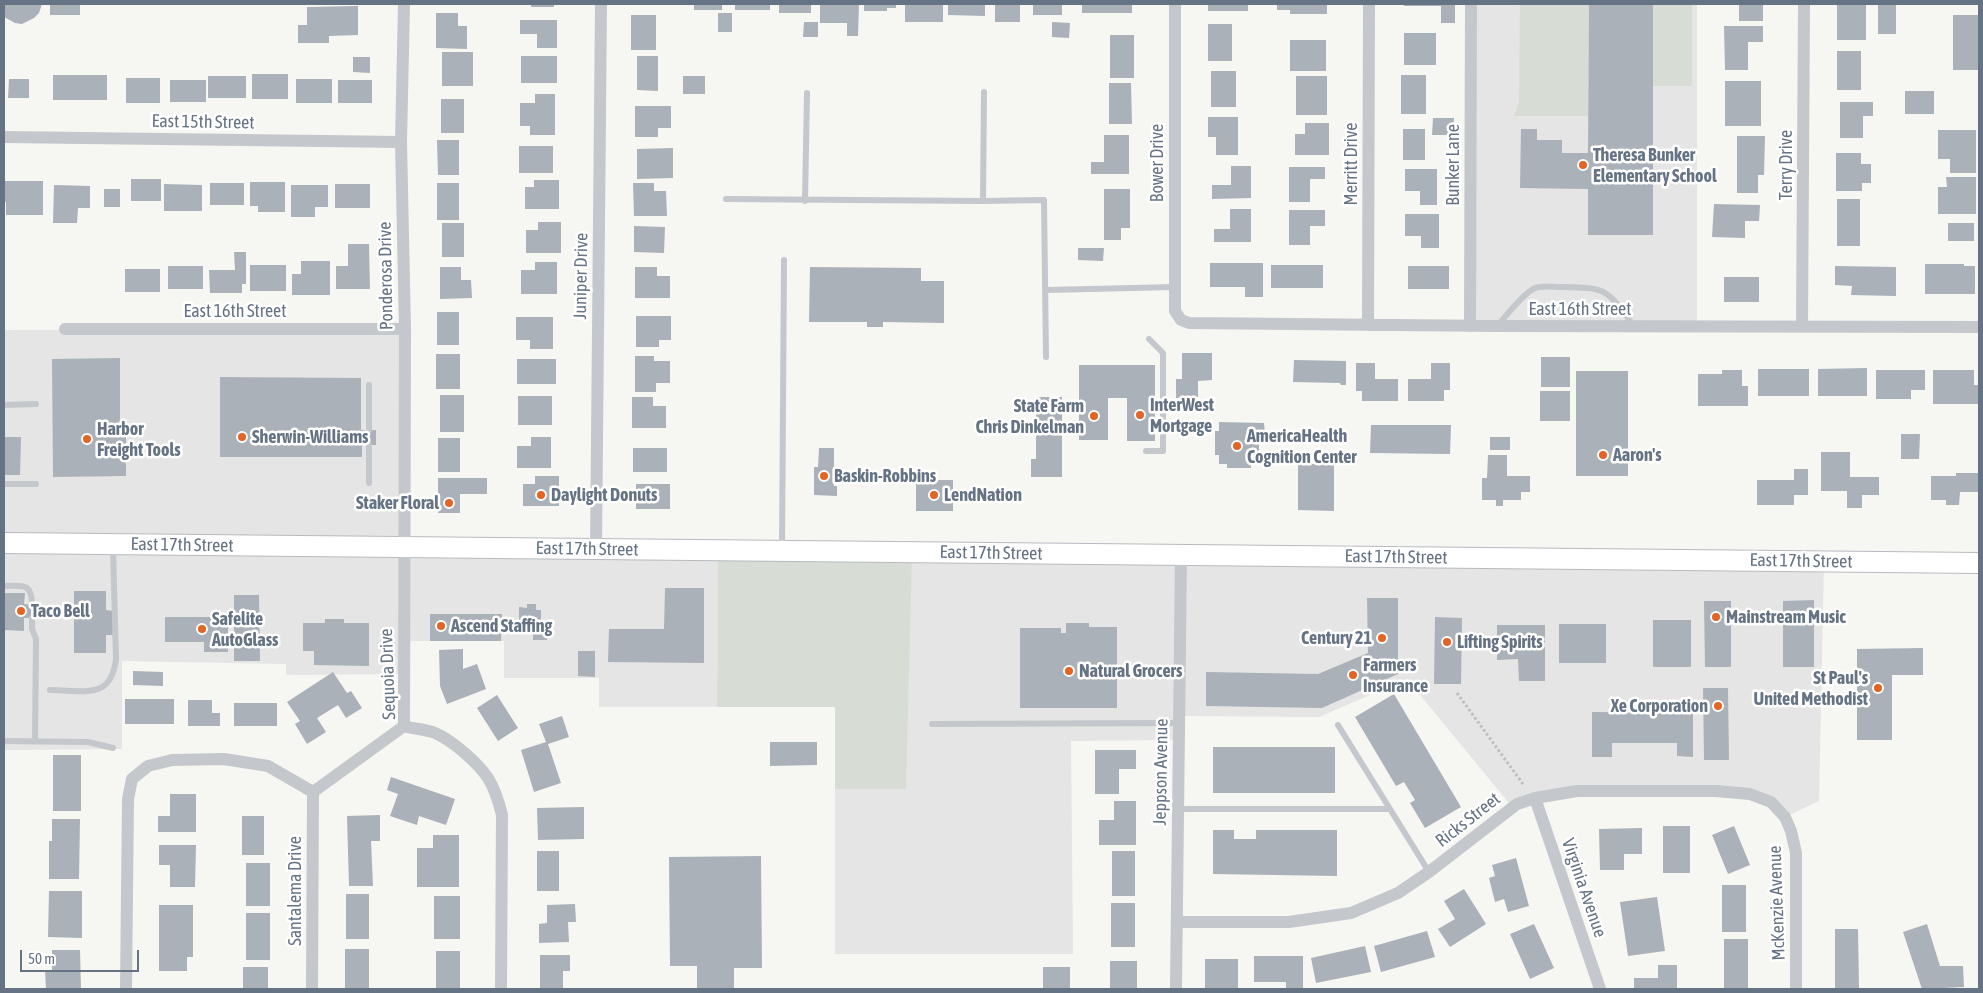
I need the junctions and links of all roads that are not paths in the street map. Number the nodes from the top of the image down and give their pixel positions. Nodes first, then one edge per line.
1 (404, 4) edge
2 (601, 4) edge
3 (1175, 4) edge
4 (1369, 4) edge
5 (1471, 4) edge
6 (1804, 4) edge
7 (984, 92) dead end
8 (807, 93) dead end
9 (4, 137) edge
10 (401, 142) junction
11 (726, 199) dead end
12 (805, 200) junction
13 (983, 201) junction
14 (784, 260) dead end
15 (1175, 287) junction
16 (1046, 290) junction
17 (1181, 320) joint
18 (1368, 325) junction
19 (1470, 326) junction
20 (1497, 326) junction
21 (1634, 326) junction
22 (1802, 326) junction
23 (1979, 327) edge
24 (65, 329) dead end
25 (405, 329) junction
26 (1149, 339) dead end
27 (1046, 357) dead end
28 (369, 385) dead end
29 (36, 404) dead end
30 (4, 406) edge
31 (369, 430) dead end
32 (369, 446) dead end
33 (1146, 451) dead end
34 (369, 483) dead end
35 (4, 484) edge
36 (36, 484) dead end
37 (4, 543) edge
38 (113, 544) junction
39 (404, 547) junction
40 (596, 549) junction
41 (782, 550) junction
42 (1181, 555) junction
43 (1979, 563) edge
44 (4, 586) edge
45 (32, 605) dead end
46 (32, 618) dead end
47 (50, 690) dead end
48 (1179, 723) junction
49 (932, 724) dead end
50 (1338, 725) dead end
51 (404, 726) junction
52 (4, 741) edge
53 (35, 741) junction
54 (113, 748) dead end
55 (313, 792) junction
56 (1535, 798) junction
57 (1178, 809) junction
58 (1390, 809) junction
59 (1785, 817) joint
60 (1429, 872) junction
61 (1177, 922) junction
62 (126, 989) edge
63 (312, 989) edge
64 (501, 989) edge
65 (1176, 989) edge
66 (1600, 989) edge
67 (1796, 989) edge

1 - 10 street, Ponderosa Drive
2 - 40 street, Juniper Drive
3 - 15 street, Bower Drive
4 - 18 street, Merritt Drive
5 - 19 street, Bunker Lane
6 - 22 street, Terry Drive
7 - 13 lane
8 - 12 lane
9 - 10 street, East 15th Street
10 - 25 street, Ponderosa Drive
11 - 12 lane
12 - 13 lane
13 - 16 lane
14 - 41 lane
15 - 16 lane
15 - 17 street, Bower Drive
16 - 27 lane
17 - 18 street, East 16th Street
18 - 19 street, East 16th Street
19 - 20 street, East 16th Street
20 - 21 street, East 16th Street
20 - 21 lane
21 - 22 street, East 16th Street
22 - 23 street, East 16th Street
24 - 25 street, East 16th Street
25 - 39 street, Ponderosa Drive
26 - 33 lane
28 - 31 lane
29 - 30 lane
32 - 34 lane
35 - 36 lane
37 - 38 main road, East 17th Street
38 - 39 main road, East 17th Street
38 - 47 lane
39 - 40 main road, East 17th Street
39 - 51 street, Sequoia Drive
40 - 41 main road, East 17th Street
41 - 42 main road, East 17th Street
42 - 43 main road, East 17th Street
42 - 48 street, Jeppson Avenue
44 - 45 lane
46 - 53 lane
48 - 49 lane
48 - 57 street, Jeppson Avenue
50 - 58 lane
51 - 55 street
51 - 64 street, Sequoia Drive
52 - 53 lane
53 - 54 lane
55 - 62 street
55 - 63 street, Santalema Drive
56 - 59 street, Ricks Street
56 - 60 street, Ricks Street
56 - 66 street, Virginia Avenue
57 - 58 lane
57 - 61 street, Jeppson Avenue
58 - 60 lane
59 - 67 street, McKenzie Avenue
60 - 61 street, Ricks Street
61 - 65 street, Jeppson Avenue

